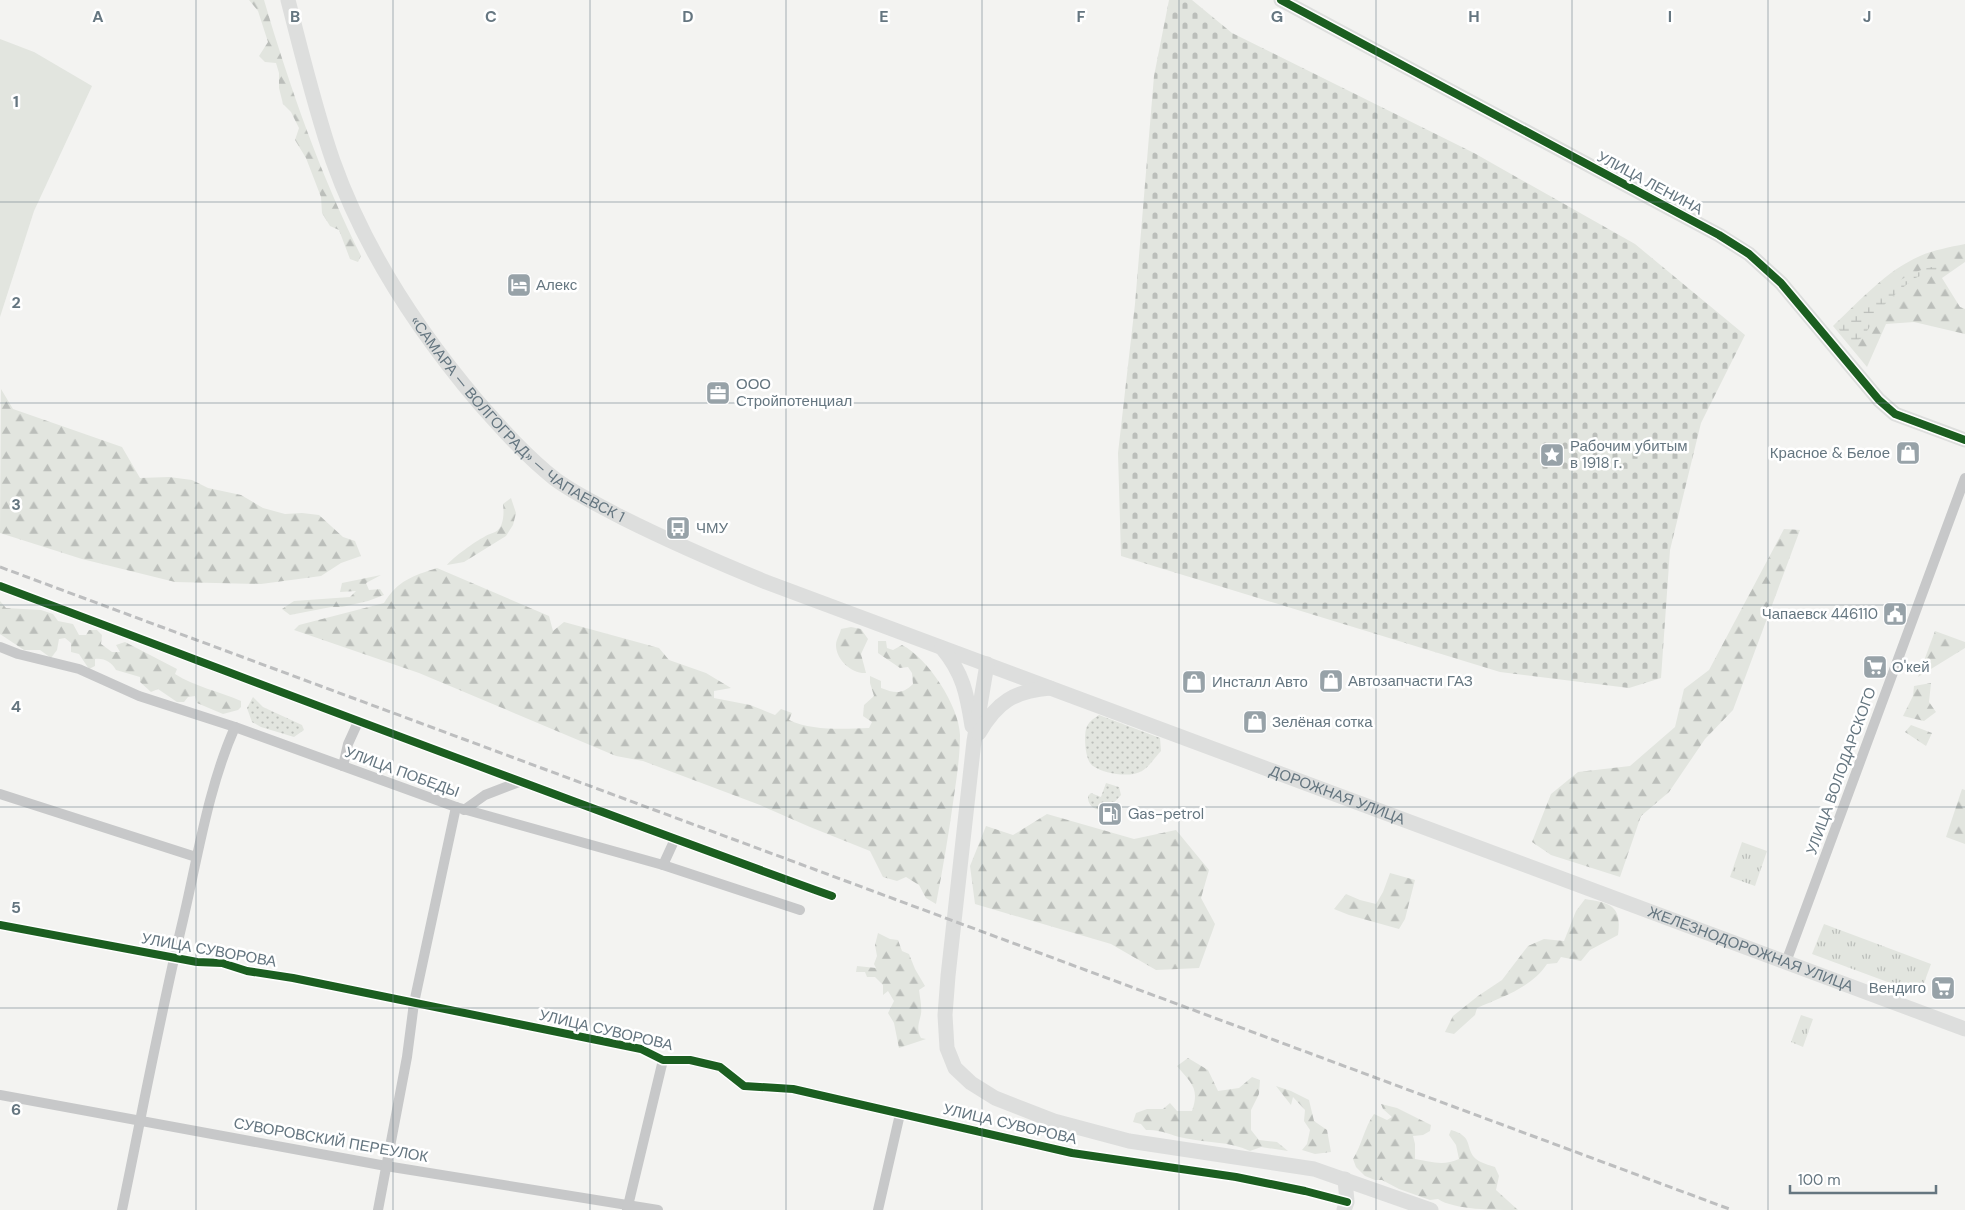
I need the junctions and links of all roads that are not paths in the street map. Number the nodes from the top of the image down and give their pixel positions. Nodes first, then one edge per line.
1 (288, 0) edge
2 (1281, 0) edge
3 (1965, 440) edge
4 (1965, 478) edge
5 (0, 586) edge
6 (0, 647) edge
7 (942, 647) junction
8 (987, 664) junction
9 (1053, 688) junction
10 (358, 722) junction
11 (236, 727) junction
12 (974, 741) junction
13 (343, 766) junction
14 (518, 782) junction
15 (0, 794) edge
16 (460, 808) junction
17 (674, 840) junction
18 (196, 857) junction
19 (663, 865) junction
20 (832, 896) dead end
21 (1620, 902) joint
22 (800, 910) dead end
23 (0, 926) edge
24 (173, 957) junction
25 (1786, 962) junction
26 (414, 1003) junction
27 (1965, 1029) edge
28 (664, 1060) junction
29 (0, 1096) edge
30 (900, 1114) junction
31 (140, 1121) junction
32 (386, 1166) junction
33 (1341, 1178) junction
34 (1345, 1206) edge
35 (627, 1208) edge
36 (122, 1210) edge
37 (378, 1210) edge
38 (658, 1210) edge
39 (878, 1210) edge
40 (1431, 1210) edge

1 - 7 main road, «САМАРА — ВОЛГОГРАД» — ЧАПАЕВСК 1
2 - 3 main road, УЛИЦА ЛЕНИНА
4 - 25 street, УЛИЦА ВОЛОДАРСКОГО
5 - 10 street
6 - 11 street, УЛИЦА ПОБЕДЫ
7 - 8 main road, «САМАРА — ВОЛГОГРАД» — ЧАПАЕВСК 1
7 - 12 main road
8 - 9 main road, ДОРОЖНАЯ УЛИЦА
8 - 12 main road
9 - 12 main road
9 - 21 main road, ДОРОЖНАЯ УЛИЦА
10 - 13 street
10 - 14 street
11 - 13 street, УЛИЦА ПОБЕДЫ
11 - 18 street
12 - 33 main road
13 - 16 street, УЛИЦА ПОБЕДЫ
14 - 16 street
14 - 17 street
15 - 18 street
16 - 19 street, УЛИЦА ПОБЕДЫ
16 - 26 street
17 - 19 street
17 - 20 street
18 - 24 street
19 - 22 street, УЛИЦА ПОБЕДЫ
21 - 25 main road, ЖЕЛЕЗНОДОРОЖНАЯ УЛИЦА
23 - 24 street, УЛИЦА СУВОРОВА
24 - 26 street, УЛИЦА СУВОРОВА
24 - 31 street
25 - 27 main road, ЖЕЛЕЗНОДОРОЖНАЯ УЛИЦА
26 - 28 street, УЛИЦА СУВОРОВА
26 - 32 street
28 - 30 street, УЛИЦА СУВОРОВА
28 - 35 street
29 - 31 street, СУВОРОВСКИЙ ПЕРЕУЛОК
30 - 34 street, УЛИЦА СУВОРОВА
30 - 39 street
31 - 32 street, СУВОРОВСКИЙ ПЕРЕУЛОК
31 - 36 street
32 - 35 street, СУВОРОВСКИЙ ПЕРЕУЛОК
32 - 37 street
33 - 34 main road
33 - 40 main road
35 - 38 street, СУВОРОВСКИЙ ПЕРЕУЛОК

